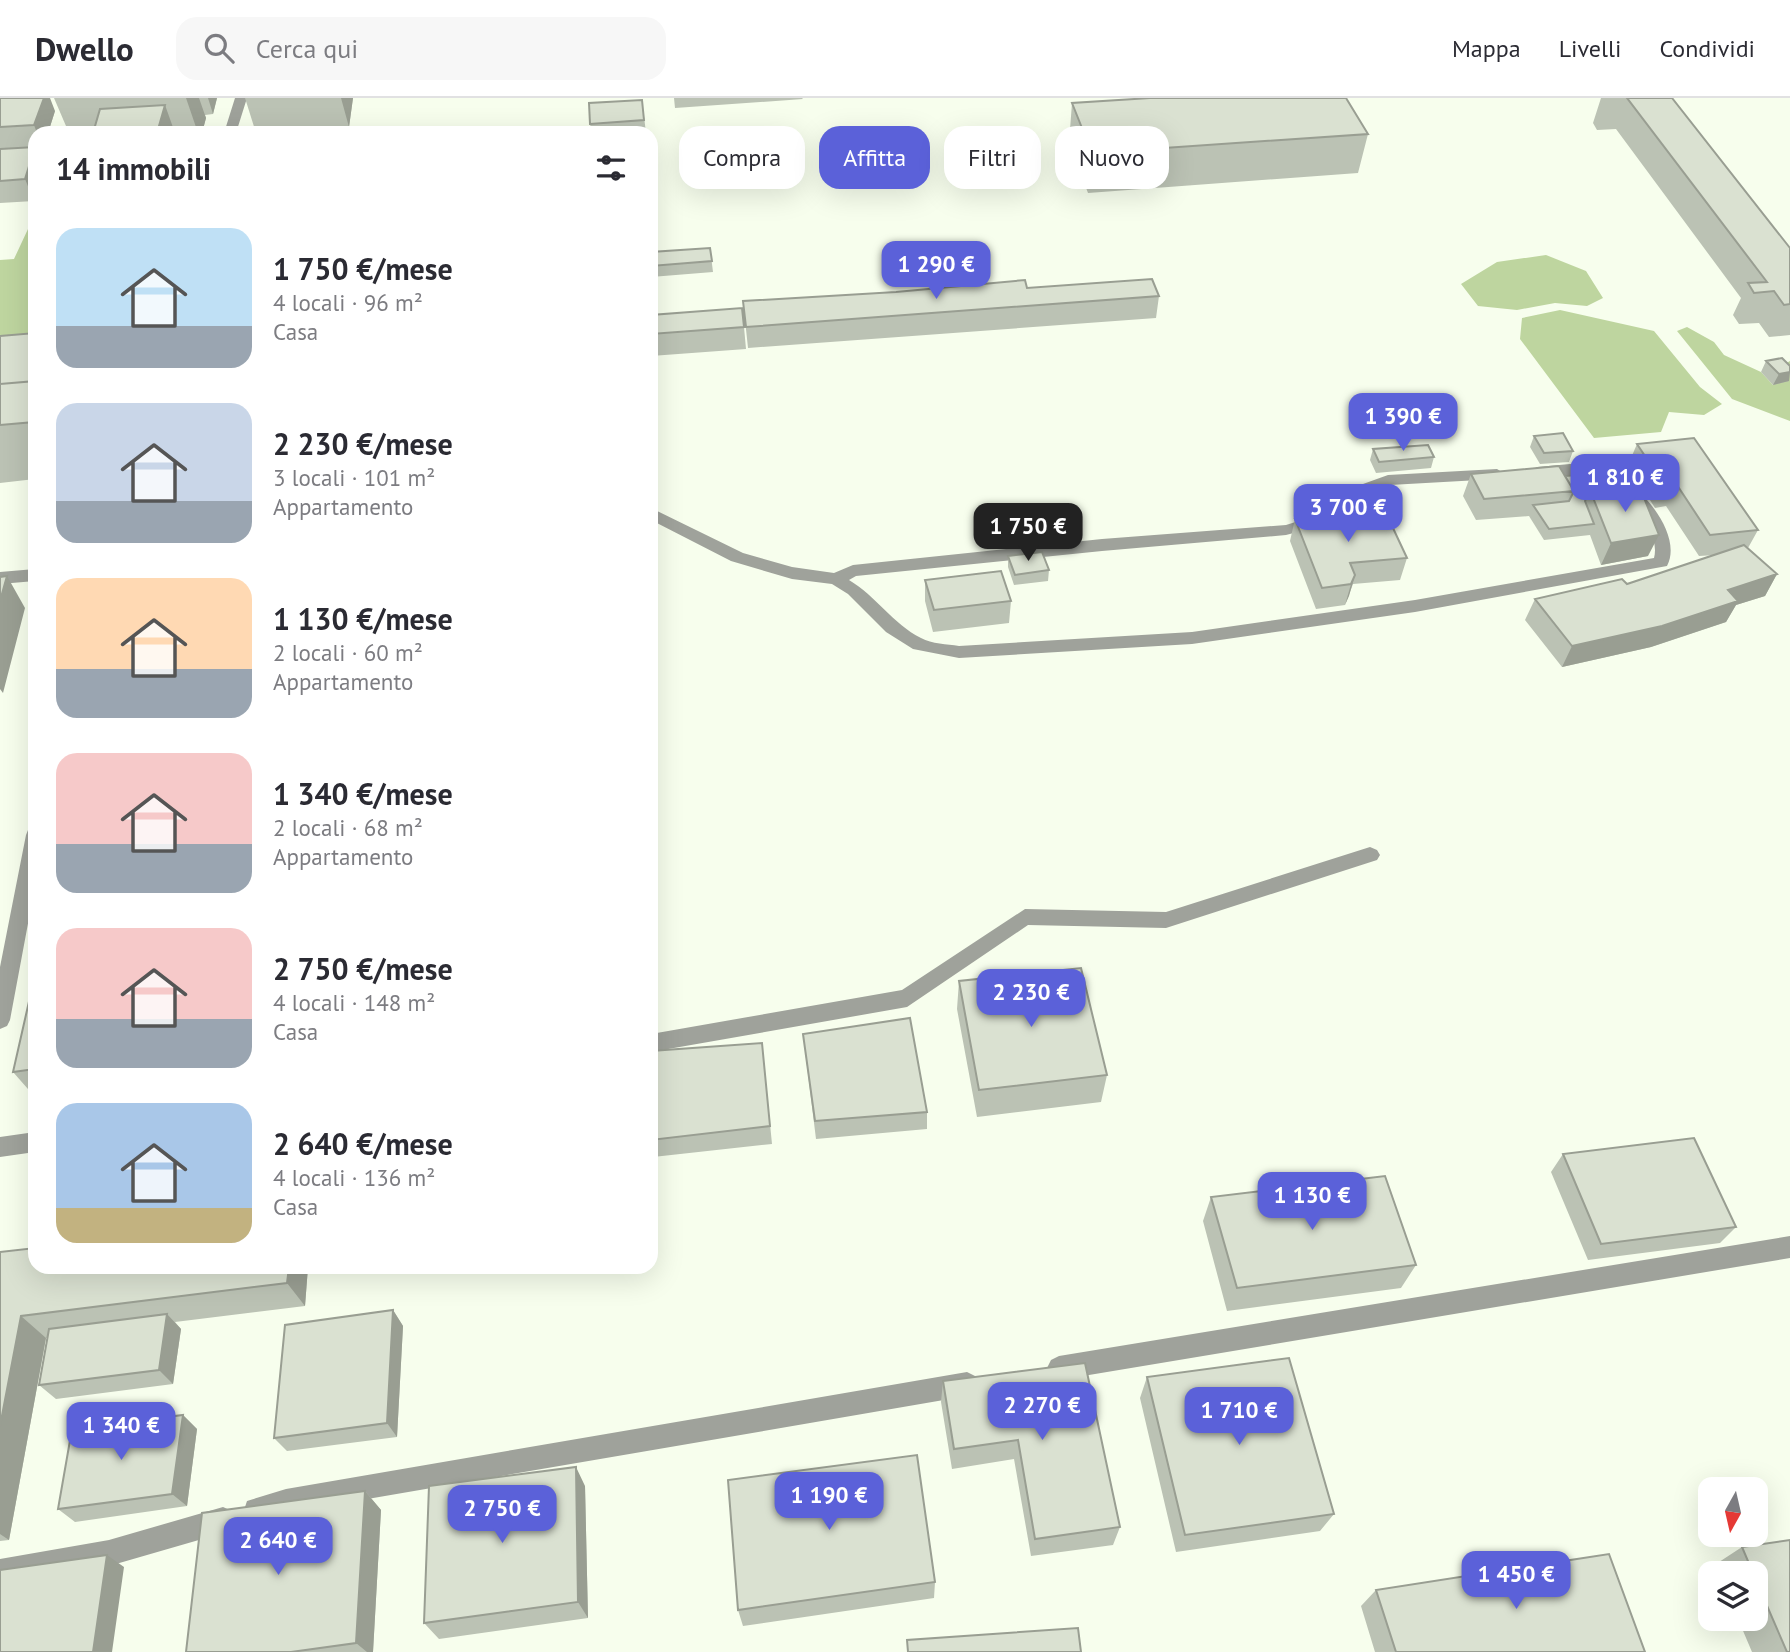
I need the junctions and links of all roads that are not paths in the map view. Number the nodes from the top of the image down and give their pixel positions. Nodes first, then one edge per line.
1 (241, 98) edge
2 (232, 126) edge
3 (658, 517) edge
4 (28, 576) edge
5 (0, 578) edge
6 (836, 579) junction
7 (1370, 855) dead end
8 (28, 872) edge
9 (0, 1020) edge
10 (658, 1042) edge
11 (28, 1143) edge
12 (0, 1147) edge
13 (1790, 1247) edge
14 (1042, 1371) edge
15 (987, 1380) edge
16 (0, 1572) edge

1 - 2 street
3 - 6 street
4 - 5 street
6 - 6 street
7 - 10 street
8 - 9 street
11 - 12 street
13 - 14 street
15 - 16 street

